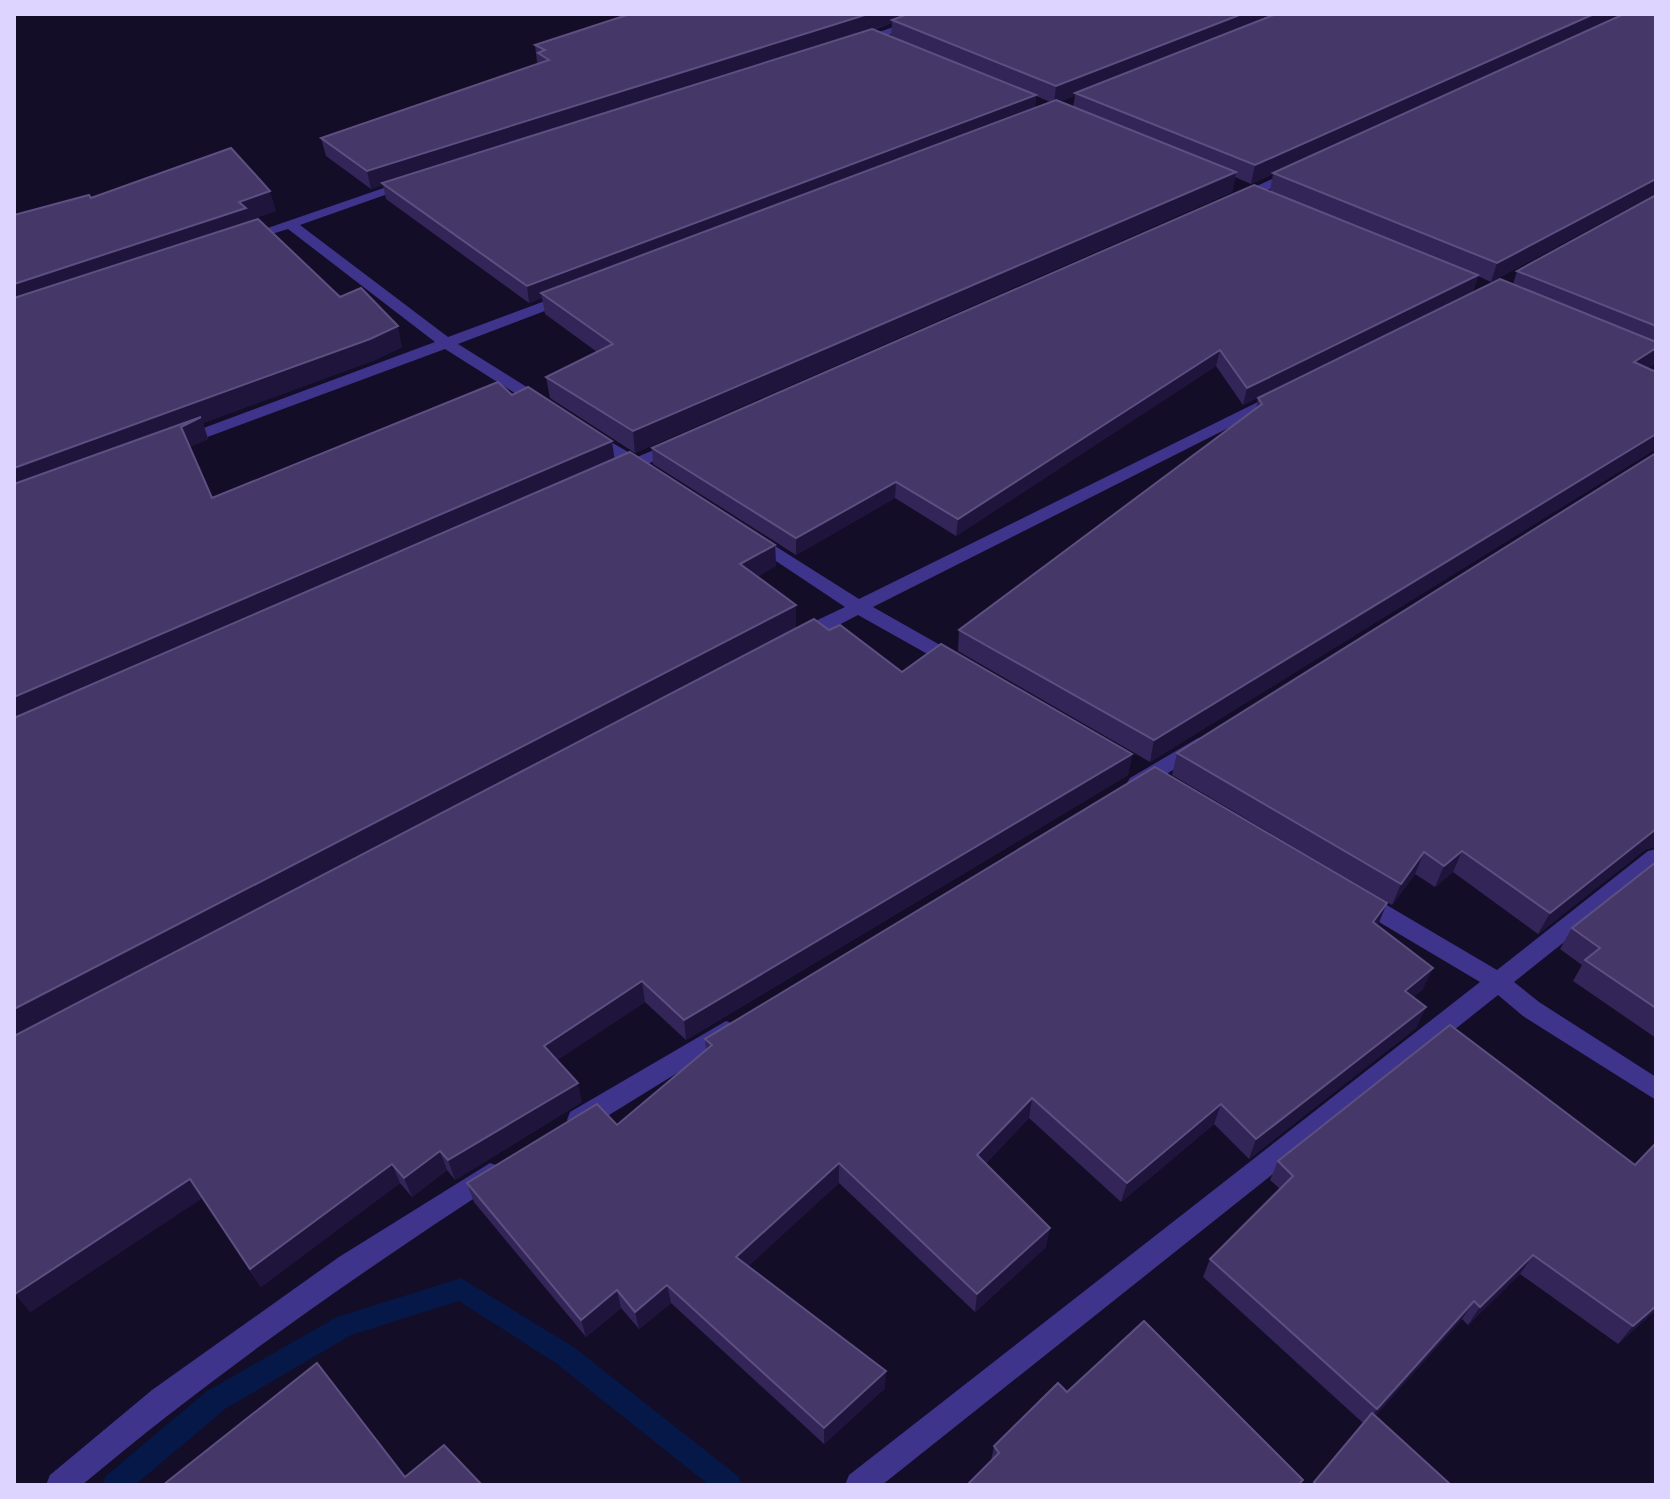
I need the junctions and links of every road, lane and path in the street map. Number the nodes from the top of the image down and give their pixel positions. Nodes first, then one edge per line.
1 (943, 14) edge
2 (873, 37) junction
3 (844, 46) edge
4 (901, 48) edge
5 (1311, 165) edge
6 (421, 180) edge
7 (1227, 203) edge
8 (289, 223) junction
9 (231, 243) edge
10 (582, 292) edge
11 (448, 344) junction
12 (1294, 389) edge
13 (694, 438) edge
14 (164, 448) edge
15 (636, 464) junction
16 (607, 477) edge
17 (662, 481) edge
18 (740, 531) edge
19 (857, 606) junction
20 (787, 643) edge
21 (977, 675) edge
22 (1217, 733) edge
23 (1124, 760) edge
24 (1157, 779) junction
25 (1123, 791) edge
26 (1656, 857) edge
27 (1337, 886) edge
28 (1497, 981) junction
29 (747, 1019) edge
30 (1656, 1090) edge
31 (558, 1133) edge
32 (504, 1165) edge
33 (60, 1485) edge
34 (859, 1485) edge

1 - 2 street
2 - 3 street
2 - 4 street
5 - 7 street
6 - 8 street
8 - 9 street
8 - 11 street
10 - 11 street
11 - 14 street
11 - 15 street
12 - 19 street
13 - 15 street
15 - 16 street
15 - 17 street
18 - 19 street
19 - 20 street
19 - 21 street
22 - 24 street
23 - 24 street
24 - 25 street
26 - 28 street
27 - 28 street
28 - 30 street
28 - 34 street
29 - 31 street
32 - 33 street

